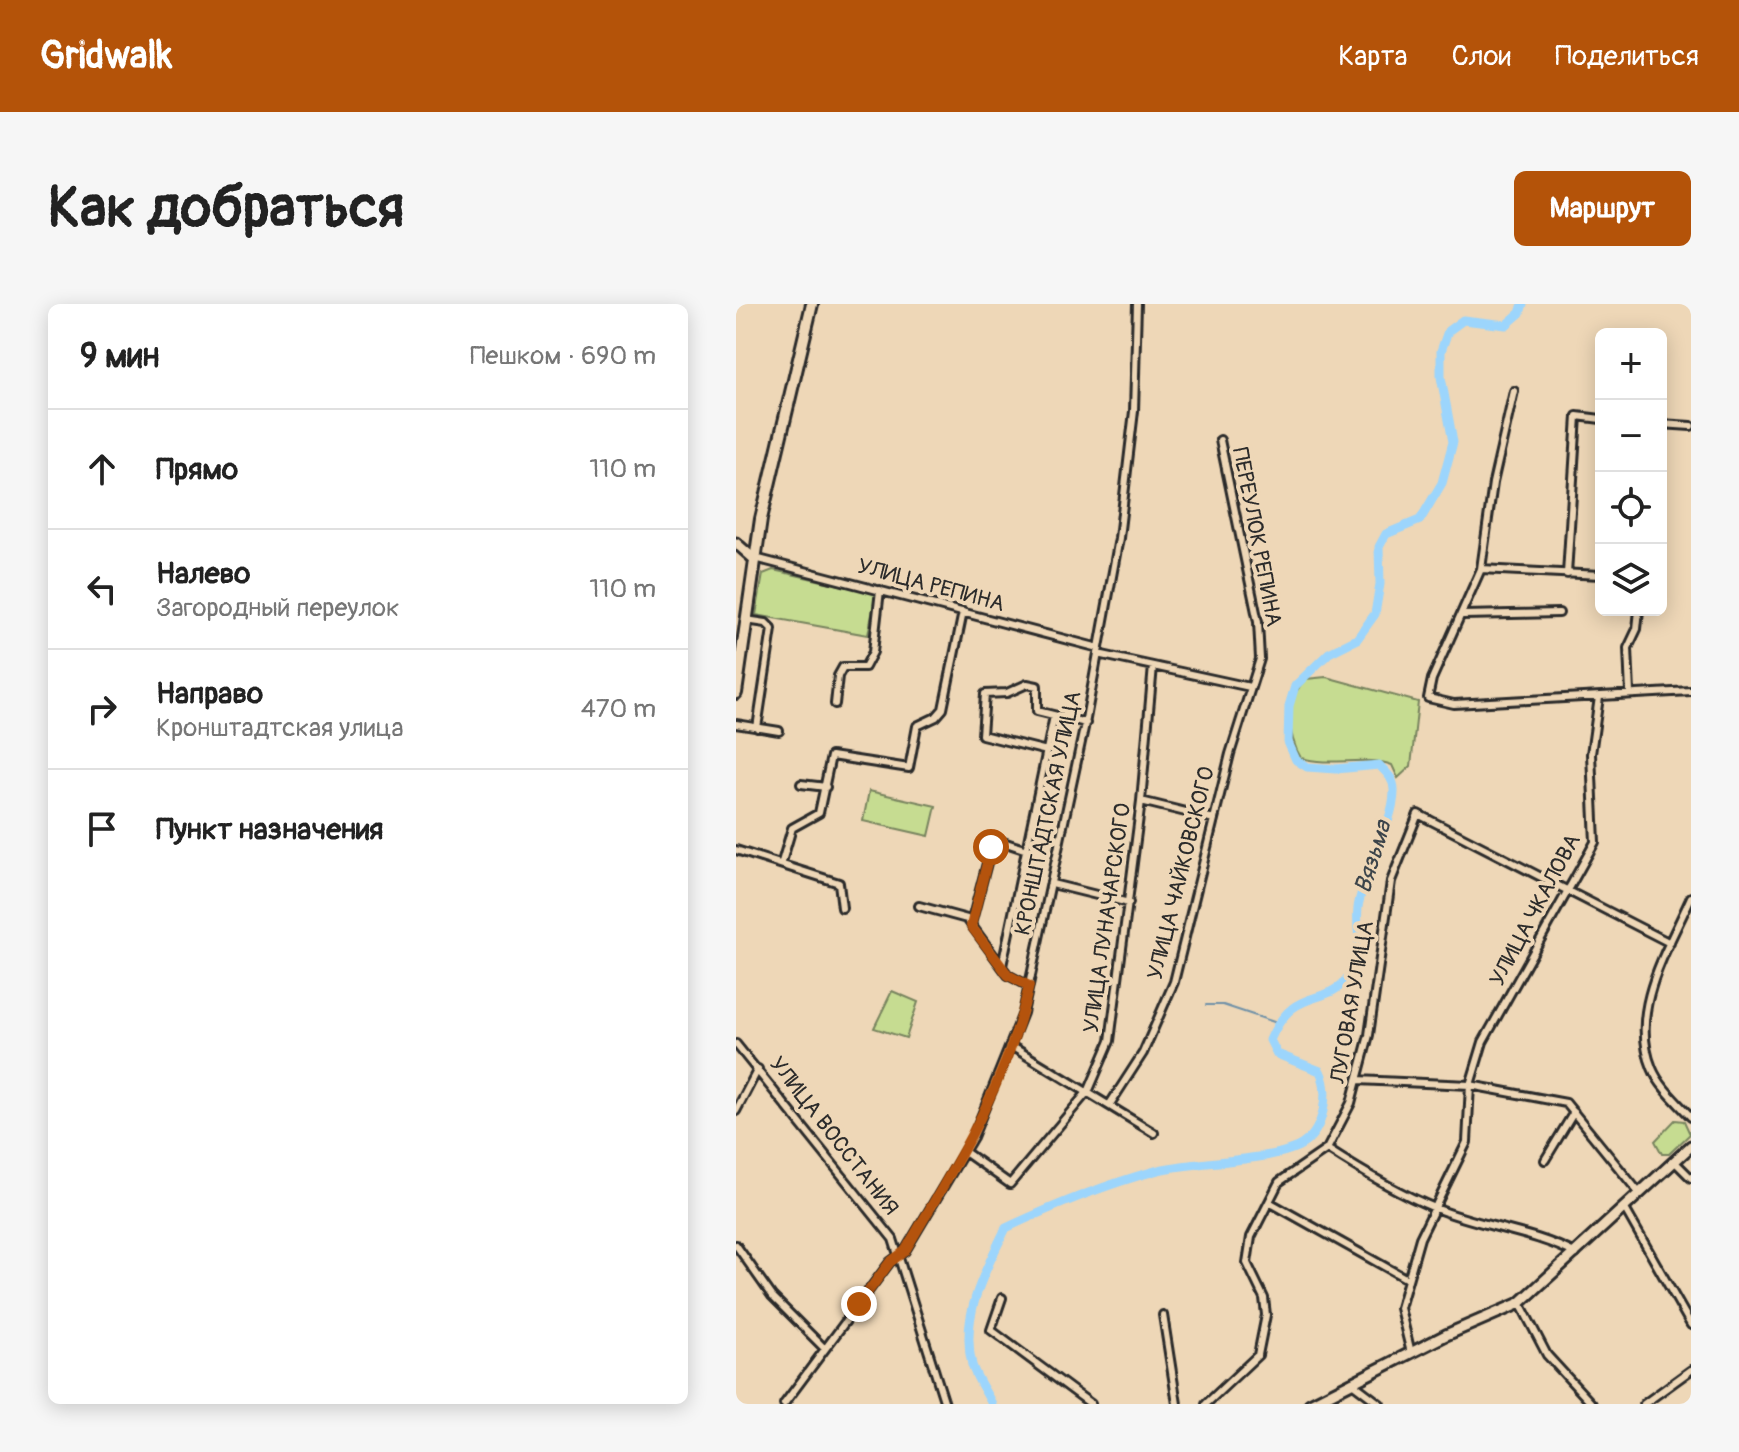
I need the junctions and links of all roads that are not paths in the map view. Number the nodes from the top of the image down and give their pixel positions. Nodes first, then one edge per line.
1 (812, 304) edge
2 (1137, 304) edge
3 (1514, 391) dead end
4 (1595, 418) edge
5 (1667, 424) edge
6 (1691, 426) edge
7 (1220, 440) dead end
8 (738, 548) edge
9 (753, 558) junction
10 (1481, 569) junction
11 (1567, 574) junction
12 (1595, 575) edge
13 (880, 590) junction
14 (963, 612) junction
15 (1559, 613) dead end
16 (1463, 615) junction
17 (1638, 616) edge
18 (746, 620) junction
19 (1099, 651) junction
20 (1153, 666) junction
21 (1250, 687) junction
22 (1691, 691) edge
23 (736, 693) edge
24 (1630, 693) junction
25 (1599, 697) junction
26 (835, 704) dead end
27 (1054, 716) junction
28 (1086, 723) junction
29 (736, 724) edge
30 (757, 728) junction
31 (779, 731) dead end
32 (1047, 751) junction
33 (801, 784) dead end
34 (826, 787) junction
35 (1141, 801) junction
36 (1214, 819) junction
37 (736, 850) edge
38 (1027, 850) junction
39 (782, 862) junction
40 (1052, 884) junction
41 (1566, 892) junction
42 (1691, 897) edge
43 (1129, 903) junction
44 (919, 906) dead end
45 (842, 908) dead end
46 (971, 926) junction
47 (1670, 943) junction
48 (1002, 966) junction
49 (1029, 986) junction
50 (736, 1044) edge
51 (1011, 1046) junction
52 (758, 1069) junction
53 (1357, 1080) junction
54 (1470, 1085) junction
55 (1089, 1090) junction
56 (1110, 1104) junction
57 (736, 1111) edge
58 (1574, 1112) junction
59 (1691, 1117) edge
60 (1154, 1133) dead end
61 (1691, 1146) edge
62 (1327, 1149) junction
63 (965, 1152) junction
64 (1545, 1160) dead end
65 (1674, 1161) junction
66 (1691, 1178) edge
67 (1640, 1194) junction
68 (1269, 1202) junction
69 (1437, 1209) junction
70 (1625, 1209) junction
71 (736, 1245) edge
72 (900, 1254) junction
73 (1576, 1254) junction
74 (1407, 1279) junction
75 (1002, 1298) dead end
76 (1520, 1303) junction
77 (1163, 1315) dead end
78 (1691, 1325) edge
79 (824, 1348) junction
80 (1411, 1353) junction
81 (1691, 1370) edge
82 (1351, 1382) junction
83 (784, 1404) edge
84 (945, 1404) edge
85 (1091, 1404) edge
86 (1177, 1404) edge
87 (1206, 1404) edge
88 (1310, 1404) edge
89 (1380, 1404) edge
90 (1592, 1404) edge
91 (1644, 1404) edge

1 - 9 main road
2 - 19 street, КРОНШТАДТСКАЯ УЛИЦА
3 - 10 street
4 - 11 street
5 - 6 street
7 - 21 street, ПЕРЕУЛОК РЕПИНА
8 - 9 main road
9 - 13 street, УЛИЦА РЕПИНА
9 - 18 main road
10 - 11 street
10 - 16 street
11 - 12 street
13 - 14 street, УЛИЦА РЕПИНА
13 - 26 street
14 - 19 street, УЛИЦА РЕПИНА
14 - 34 street
15 - 16 street
16 - 25 street
17 - 24 street
18 - 23 main road
18 - 30 street
19 - 20 street, УЛИЦА РЕПИНА
19 - 28 street, КРОНШТАДТСКАЯ УЛИЦА
20 - 21 street, УЛИЦА РЕПИНА
20 - 35 street, УЛИЦА ЛУНАЧАРСКОГО
21 - 36 street, УЛИЦА ЧАЙКОВСКОГО
22 - 24 street
24 - 25 street
25 - 41 street, УЛИЦА ЧКАЛОВА
27 - 28 street
27 - 32 street
27 - 32 street
28 - 40 street, КРОНШТАДТСКАЯ УЛИЦА
29 - 30 street
30 - 31 street
32 - 38 street
33 - 34 street
34 - 39 street
35 - 36 street
35 - 43 street, УЛИЦА ЛУНАЧАРСКОГО
36 - 56 street, УЛИЦА ЧАЙКОВСКОГО
37 - 39 street
38 - 46 street
38 - 48 street
39 - 45 street
40 - 43 street
40 - 49 street, КРОНШТАДТСКАЯ УЛИЦА
41 - 47 street
41 - 53 street, ЛУГОВАЯ УЛИЦА
41 - 54 street, УЛИЦА ЧКАЛОВА
42 - 47 street
43 - 55 street, УЛИЦА ЛУНАЧАРСКОГО
44 - 46 street
46 - 48 street
47 - 59 street
48 - 49 street
49 - 51 street, КРОНШТАДТСКАЯ УЛИЦА
50 - 52 street, УЛИЦА ВОССТАНИЯ
51 - 55 street
51 - 63 street, КРОНШТАДТСКАЯ УЛИЦА
52 - 57 street
52 - 72 street, УЛИЦА ВОССТАНИЯ
53 - 54 street
53 - 62 street, ЛУГОВАЯ УЛИЦА
54 - 58 street
54 - 69 street, УЛИЦА ЧКАЛОВА
55 - 56 street
55 - 63 street, УЛИЦА ЛУНАЧАРСКОГО
56 - 60 street
58 - 64 street
58 - 67 street
61 - 65 main road
62 - 68 street
62 - 69 street
63 - 72 street, КРОНШТАДТСКАЯ УЛИЦА
65 - 66 street
65 - 67 main road
67 - 70 main road
68 - 74 street
68 - 87 street
69 - 73 street
69 - 74 street, УЛИЦА ЧКАЛОВА
70 - 73 main road
70 - 78 street
71 - 79 street
72 - 79 street, КРОНШТАДТСКАЯ УЛИЦА
72 - 84 street, УЛИЦА ВОССТАНИЯ
73 - 76 main road
74 - 80 street, УЛИЦА ЧКАЛОВА
75 - 85 street
76 - 80 main road
76 - 90 street
77 - 86 street
79 - 83 street, КРОНШТАДТСКАЯ УЛИЦА
80 - 82 main road
81 - 91 street
82 - 88 main road
82 - 89 street

